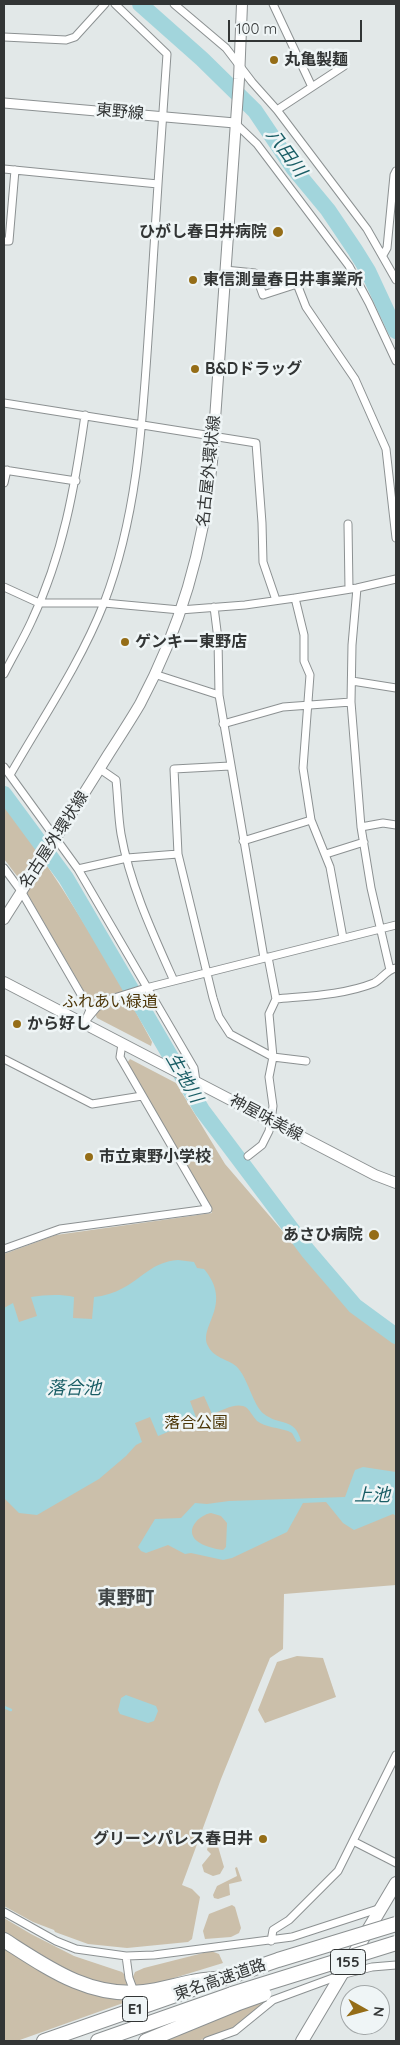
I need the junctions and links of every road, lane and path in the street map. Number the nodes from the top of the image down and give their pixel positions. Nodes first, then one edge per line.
1 (105, 4) edge
2 (115, 4) edge
3 (174, 4) edge
4 (242, 4) edge
5 (273, 4) edge
6 (4, 36) edge
7 (239, 66) junction
8 (344, 66) dead end
9 (312, 87) junction
10 (4, 103) edge
11 (277, 110) junction
12 (163, 116) junction
13 (235, 118) junction
14 (4, 169) edge
15 (15, 170) junction
16 (396, 171) edge
17 (158, 184) junction
18 (393, 223) edge
19 (4, 241) edge
20 (383, 255) junction
21 (225, 270) junction
22 (396, 280) edge
23 (396, 361) edge
24 (4, 403) edge
25 (85, 415) junction
26 (142, 424) junction
27 (214, 437) junction
28 (5, 470) edge
29 (393, 477) edge
30 (76, 480) junction
31 (4, 483) edge
32 (348, 524) dead end
33 (396, 538) edge
34 (396, 579) edge
35 (4, 587) edge
36 (357, 588) junction
37 (349, 589) junction
38 (296, 598) junction
39 (276, 600) junction
40 (39, 603) junction
41 (104, 603) junction
42 (214, 607) junction
43 (180, 610) junction
44 (4, 674) edge
45 (154, 674) junction
46 (352, 681) junction
47 (396, 688) edge
48 (219, 695) junction
49 (351, 702) junction
50 (307, 705) junction
51 (223, 724) junction
52 (230, 766) junction
53 (4, 767) edge
54 (100, 769) junction
55 (10, 775) junction
56 (311, 820) junction
57 (396, 825) edge
58 (361, 827) junction
59 (243, 841) junction
60 (364, 842) junction
61 (53, 843) junction
62 (178, 854) junction
63 (326, 854) junction
64 (127, 858) junction
65 (4, 868) edge
66 (78, 868) junction
67 (21, 892) junction
68 (4, 918) edge
69 (396, 925) edge
70 (380, 929) junction
71 (343, 938) junction
72 (266, 958) junction
73 (393, 969) edge
74 (207, 973) junction
75 (174, 980) junction
76 (4, 982) edge
77 (146, 988) junction
78 (276, 1000) junction
79 (83, 1024) junction
80 (122, 1044) junction
81 (273, 1057) junction
82 (4, 1059) edge
83 (306, 1061) dead end
84 (196, 1081) junction
85 (142, 1096) junction
86 (271, 1120) junction
87 (248, 1156) dead end
88 (396, 1183) edge
89 (4, 1249) edge
90 (396, 1756) edge
91 (353, 1841) junction
92 (396, 1863) edge
93 (396, 1885) edge
94 (381, 1908) junction
95 (4, 1912) edge
96 (396, 1924) edge
97 (4, 1940) edge
98 (270, 1941) junction
99 (396, 1944) edge
100 (126, 1956) junction
101 (396, 1965) edge
102 (340, 1975) junction
103 (226, 1978) junction
104 (132, 1986) tunnel mouth
105 (234, 1999) junction
106 (44, 2041) edge
107 (98, 2041) edge
108 (146, 2041) edge
109 (207, 2041) edge
110 (302, 2041) edge

1 - 6 street
2 - 12 street
3 - 7 street
4 - 7 main road, 名古屋外環状線
5 - 9 street
7 - 11 street
7 - 13 main road, 名古屋外環状線
8 - 9 street
9 - 11 street
10 - 12 street, 東野線
11 - 20 street
12 - 13 street, 東野線
12 - 17 street
13 - 21 main road, 名古屋外環状線
13 - 23 street
14 - 15 street
15 - 17 street
15 - 19 street
16 - 18 street
17 - 26 street
18 - 20 street
20 - 22 street
21 - 27 main road, 名古屋外環状線
21 - 29 street
24 - 25 street
25 - 26 street
25 - 30 street
26 - 27 street
26 - 41 street
27 - 39 street
27 - 43 main road, 名古屋外環状線
28 - 30 street
28 - 31 street
29 - 33 street
30 - 40 street
32 - 37 street
34 - 36 street
35 - 40 street
36 - 37 street
36 - 46 street
37 - 38 street
38 - 39 street
38 - 50 street
39 - 42 street
40 - 41 street
40 - 44 street
41 - 43 street
41 - 55 street
42 - 43 street
42 - 48 street
43 - 45 main road, 名古屋外環状線
45 - 48 street
45 - 54 main road, 名古屋外環状線
46 - 47 street
46 - 49 street
48 - 51 street
49 - 50 street
49 - 58 street
50 - 51 street
50 - 56 street
51 - 52 street
52 - 59 street
52 - 62 street
53 - 55 street
54 - 61 main road, 名古屋外環状線
54 - 64 street
55 - 61 street
56 - 59 street
56 - 63 street
57 - 58 street
58 - 60 street
59 - 72 street
60 - 63 street
60 - 70 street
61 - 66 street
61 - 67 main road, 名古屋外環状線
62 - 64 street
62 - 74 street
63 - 71 street
64 - 66 street
64 - 75 street
65 - 67 street
66 - 77 street
67 - 68 main road, 名古屋外環状線
67 - 79 street
69 - 70 street
70 - 71 street
70 - 73 street
71 - 72 street
72 - 74 street
72 - 78 street
73 - 78 street
74 - 75 street
74 - 81 street
75 - 77 street
76 - 79 main road, 神屋味美線
77 - 79 street
77 - 84 street
78 - 81 street
79 - 80 main road, 神屋味美線
80 - 84 main road, 神屋味美線
80 - 85 street
81 - 83 street
81 - 86 street
82 - 85 street
84 - 86 main road, 神屋味美線
85 - 89 street
86 - 87 street
86 - 88 main road, 神屋味美線
90 - 91 street
91 - 92 street
91 - 98 street
93 - 94 highway, 155
94 - 98 street
94 - 102 highway, 155
95 - 100 street
96 - 103 highway, 東名高速道路 / E1, bridge
97 - 103 highway
98 - 100 street
99 - 105 highway, 東名高速道路 / E1, bridge
100 - 104 street
101 - 102 street
102 - 109 street
102 - 110 highway, 155
103 - 106 highway, 東名高速道路 / E1
105 - 107 highway, 東名高速道路 / E1
105 - 108 highway

